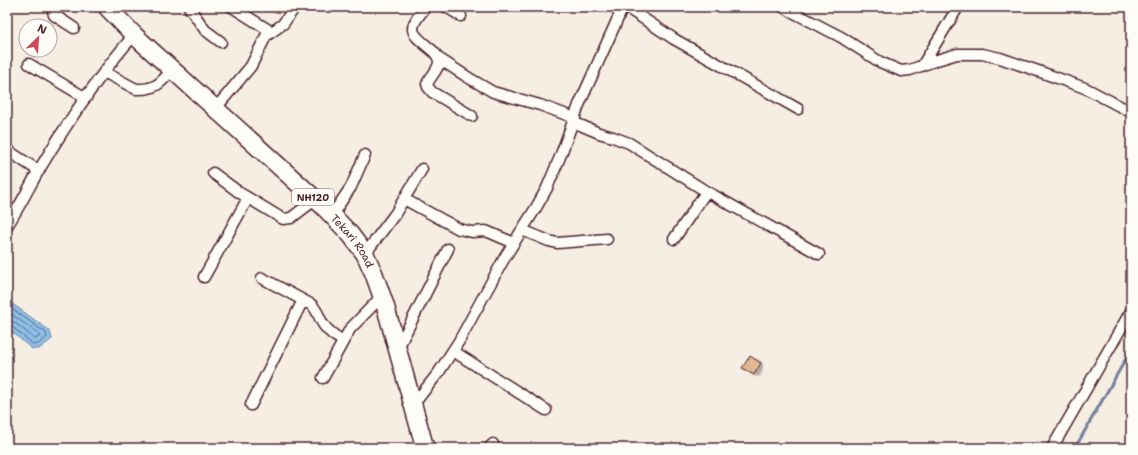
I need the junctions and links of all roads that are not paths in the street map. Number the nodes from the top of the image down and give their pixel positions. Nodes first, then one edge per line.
1 (54, 7) edge
2 (107, 7) edge
3 (189, 7) edge
4 (232, 7) edge
5 (295, 7) edge
6 (426, 7) edge
7 (446, 7) edge
8 (623, 7) edge
9 (626, 7) edge
10 (783, 7) edge
11 (958, 7) edge
12 (461, 16) dead end
13 (74, 28) dead end
14 (272, 32) junction
15 (134, 35) junction
16 (221, 42) dead end
17 (438, 58) junction
18 (29, 64) dead end
19 (922, 66) junction
20 (172, 70) junction
21 (104, 72) junction
22 (86, 98) junction
23 (216, 108) junction
24 (798, 109) dead end
25 (1131, 112) edge
26 (472, 116) dead end
27 (574, 120) junction
28 (7, 150) edge
29 (365, 155) dead end
30 (422, 169) dead end
31 (39, 170) junction
32 (213, 173) dead end
33 (704, 190) junction
34 (248, 198) junction
35 (316, 199) junction
36 (404, 199) junction
37 (332, 215) junction
38 (7, 226) edge
39 (522, 230) junction
40 (607, 239) dead end
41 (674, 240) dead end
42 (514, 243) junction
43 (448, 249) dead end
44 (365, 254) junction
45 (819, 254) dead end
46 (204, 277) dead end
47 (262, 278) dead end
48 (382, 296) junction
49 (303, 300) junction
50 (1131, 311) edge
51 (343, 341) junction
52 (397, 350) junction
53 (453, 351) junction
54 (323, 378) dead end
55 (251, 405) dead end
56 (413, 405) junction
57 (546, 410) dead end
58 (425, 448) edge
59 (1052, 448) edge

1 - 13 street
2 - 15 highway, Tekari Road / NH120
3 - 16 street
4 - 14 street
5 - 14 street
6 - 17 street
7 - 12 street
8 - 27 street
9 - 24 street
10 - 19 street
11 - 19 street
14 - 23 street
15 - 20 highway, Tekari Road / NH120
15 - 21 street
17 - 26 street
17 - 27 street
18 - 22 street
19 - 25 street
20 - 21 street
20 - 23 highway, Tekari Road / NH120
21 - 22 street
22 - 31 street
23 - 35 highway, Tekari Road / NH120
27 - 33 street
27 - 39 street
28 - 31 street
29 - 37 street
30 - 36 street
31 - 38 street
32 - 34 street
33 - 41 street
33 - 45 street
34 - 35 street
34 - 46 street
35 - 37 highway, Tekari Road / NH120
36 - 42 street
36 - 44 street
37 - 44 highway, Tekari Road / NH120
39 - 40 street
39 - 42 street
42 - 53 street
43 - 52 street
44 - 48 highway, Tekari Road / NH120
47 - 49 street
48 - 51 street
48 - 52 highway, Tekari Road / NH120
49 - 51 street
49 - 55 street
50 - 59 street
51 - 54 street
52 - 56 highway, Tekari Road / NH120
53 - 56 street
53 - 57 street
56 - 58 highway, Tekari Road / NH120

